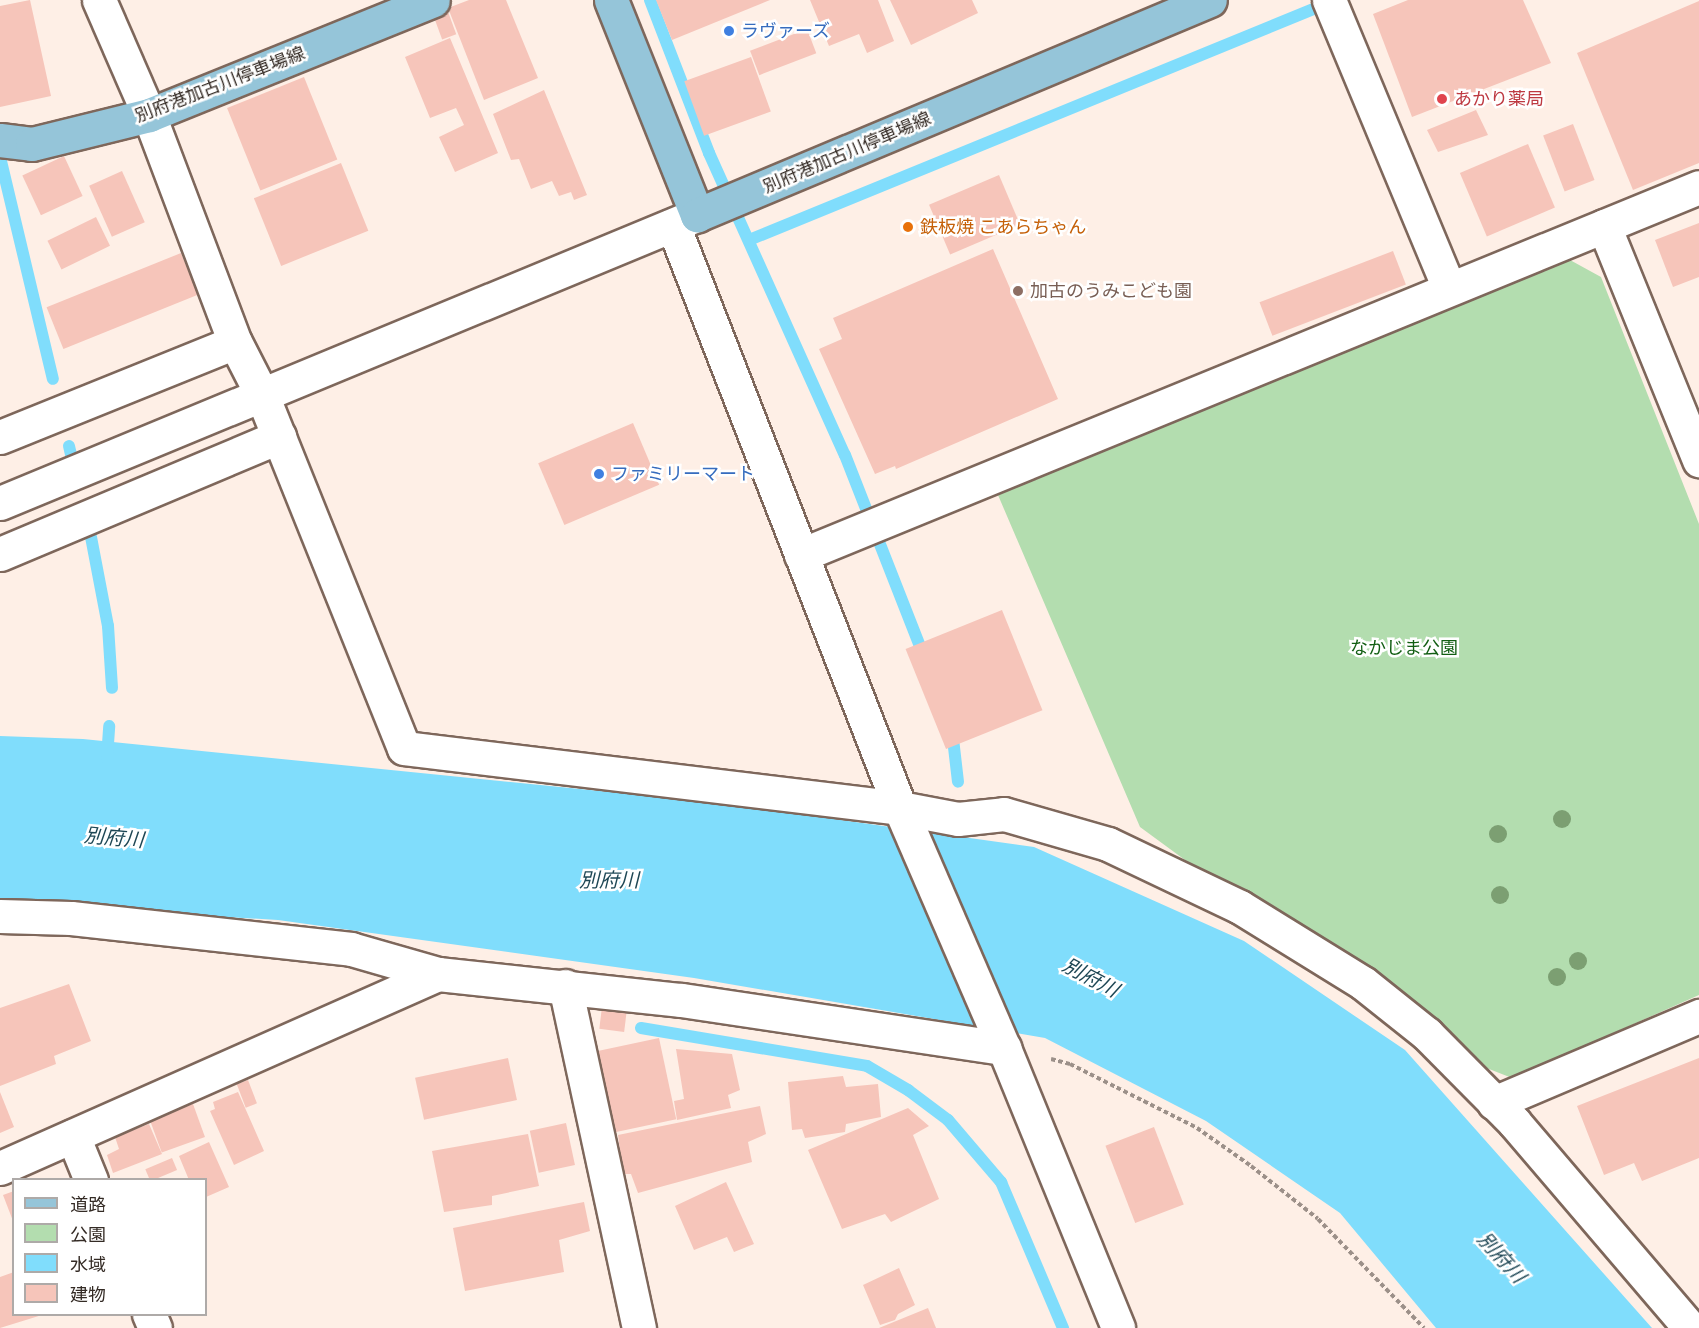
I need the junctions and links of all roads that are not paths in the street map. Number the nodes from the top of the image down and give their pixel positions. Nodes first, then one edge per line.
1 (99, 0) edge
2 (433, 0) edge
3 (611, 0) edge
4 (1210, 0) edge
5 (1329, 0) edge
6 (149, 115) junction
7 (0, 140) edge
8 (1699, 187) edge
9 (691, 217) junction
10 (1604, 225) junction
11 (1449, 288) junction
12 (235, 342) junction
13 (262, 395) junction
14 (0, 437) edge
15 (279, 437) junction
16 (1699, 460) edge
17 (0, 503) edge
18 (0, 554) edge
19 (801, 555) junction
20 (900, 808) junction
21 (0, 916) edge
22 (438, 974) junction
23 (565, 986) junction
24 (1699, 1016) edge
25 (1004, 1048) junction
26 (1494, 1103) junction
27 (73, 1136) junction
28 (0, 1168) edge
29 (91, 1178) edge
30 (639, 1328) edge
31 (1118, 1328) edge
32 (1690, 1328) edge

1 - 6 street
2 - 6 main road, 別府港加古川停車場線
3 - 9 main road
4 - 9 main road, 別府港加古川停車場線
5 - 11 street
6 - 7 main road, 別府港加古川停車場線
6 - 12 street
8 - 10 street
9 - 13 street
9 - 19 street
10 - 11 street
10 - 16 street
11 - 19 street
12 - 13 street
12 - 14 street
13 - 15 street
13 - 17 street
15 - 18 street
15 - 20 street
19 - 20 street
20 - 25 street
20 - 26 street
21 - 22 street
22 - 23 street
22 - 27 street
23 - 25 street
23 - 30 street
24 - 26 street
25 - 31 street
26 - 32 street
27 - 28 street
27 - 29 street

